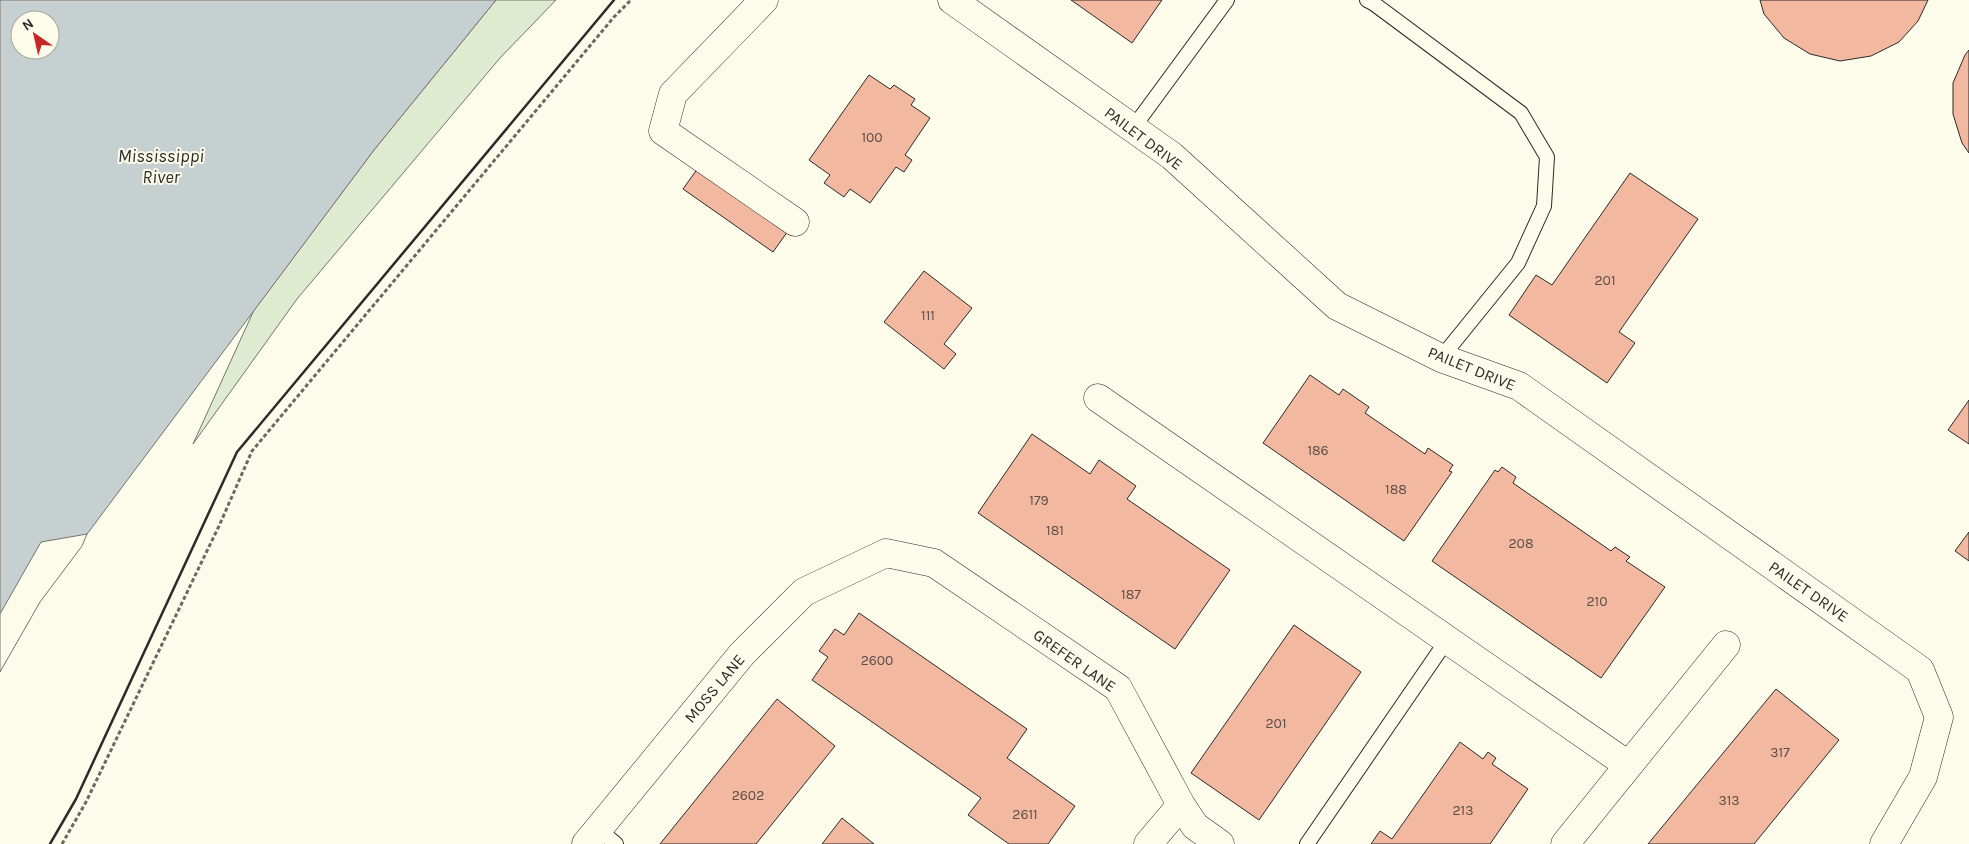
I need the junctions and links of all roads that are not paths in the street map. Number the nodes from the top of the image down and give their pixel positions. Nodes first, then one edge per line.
1 (764, 0) edge
2 (952, 0) edge
3 (1227, 0) edge
4 (1367, 0) edge
5 (1133, 128) junction
6 (796, 222) dead end
7 (1441, 358) junction
8 (1098, 398) dead end
9 (868, 561) joint
10 (1447, 640) junction
11 (1726, 645) dead end
12 (1628, 765) junction
13 (1181, 805) junction
14 (600, 839) edge
15 (1148, 844) edge
16 (1220, 844) edge
17 (1307, 844) edge
18 (1565, 844) edge
19 (1884, 844) edge

1 - 6 street
2 - 5 street, PAILET DRIVE
3 - 5 lane
4 - 7 lane
5 - 7 street, PAILET DRIVE
7 - 19 street, PAILET DRIVE
8 - 10 street
9 - 13 street, GREFER LANE
9 - 14 street, MOSS LANE
10 - 12 street
10 - 17 lane
11 - 12 street
12 - 18 street
13 - 15 street
13 - 16 street, GREFER LANE

